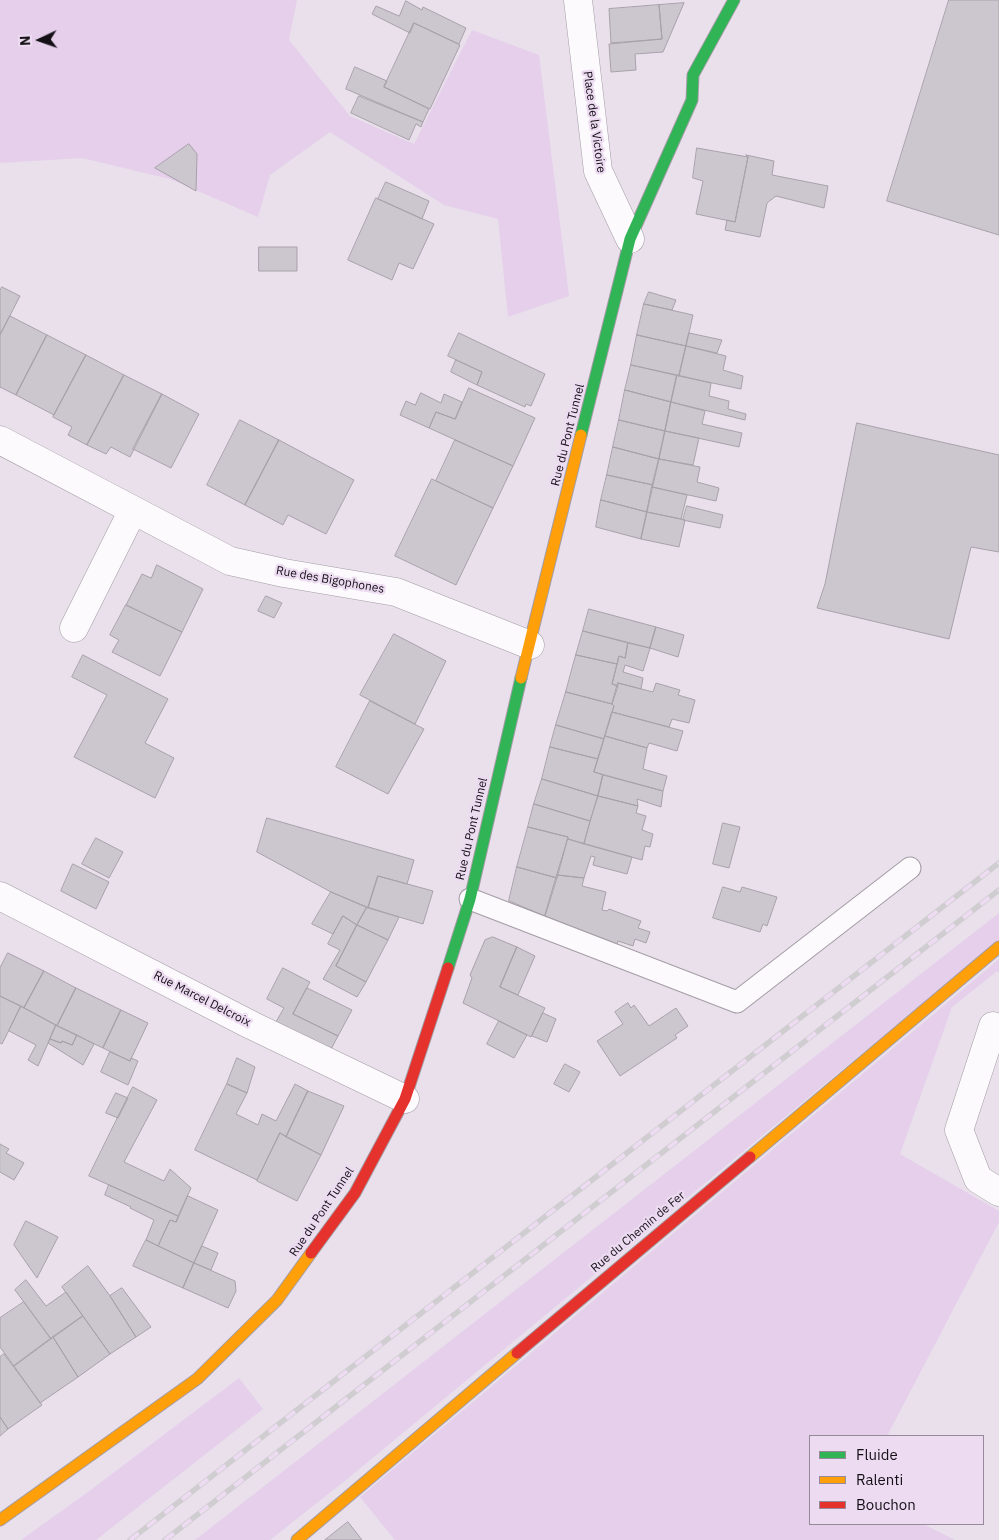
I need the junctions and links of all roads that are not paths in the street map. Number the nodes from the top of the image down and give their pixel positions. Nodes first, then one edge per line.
1 (578, 0) edge
2 (734, 0) edge
3 (630, 239) junction
4 (0, 440) edge
5 (133, 510) junction
6 (74, 628) dead end
7 (530, 646) junction
8 (910, 868) dead end
9 (0, 896) edge
10 (470, 899) junction
11 (999, 947) edge
12 (993, 1026) dead end
13 (405, 1099) junction
14 (999, 1192) edge
15 (0, 1520) edge
16 (297, 1540) edge

1 - 3 street, Place de la Victoire
2 - 3 main road, Rue du Pont Tunnel
3 - 7 main road, Rue du Pont Tunnel
4 - 5 street, Rue des Bigophones
5 - 6 street
5 - 7 street, Rue des Bigophones
7 - 10 main road, Rue du Pont Tunnel
8 - 10 lane
9 - 13 street, Rue Marcel Delcroix
10 - 13 main road, Rue du Pont Tunnel
11 - 16 main road, Rue du Chemin de Fer
12 - 14 street
13 - 15 main road, Rue du Pont Tunnel

